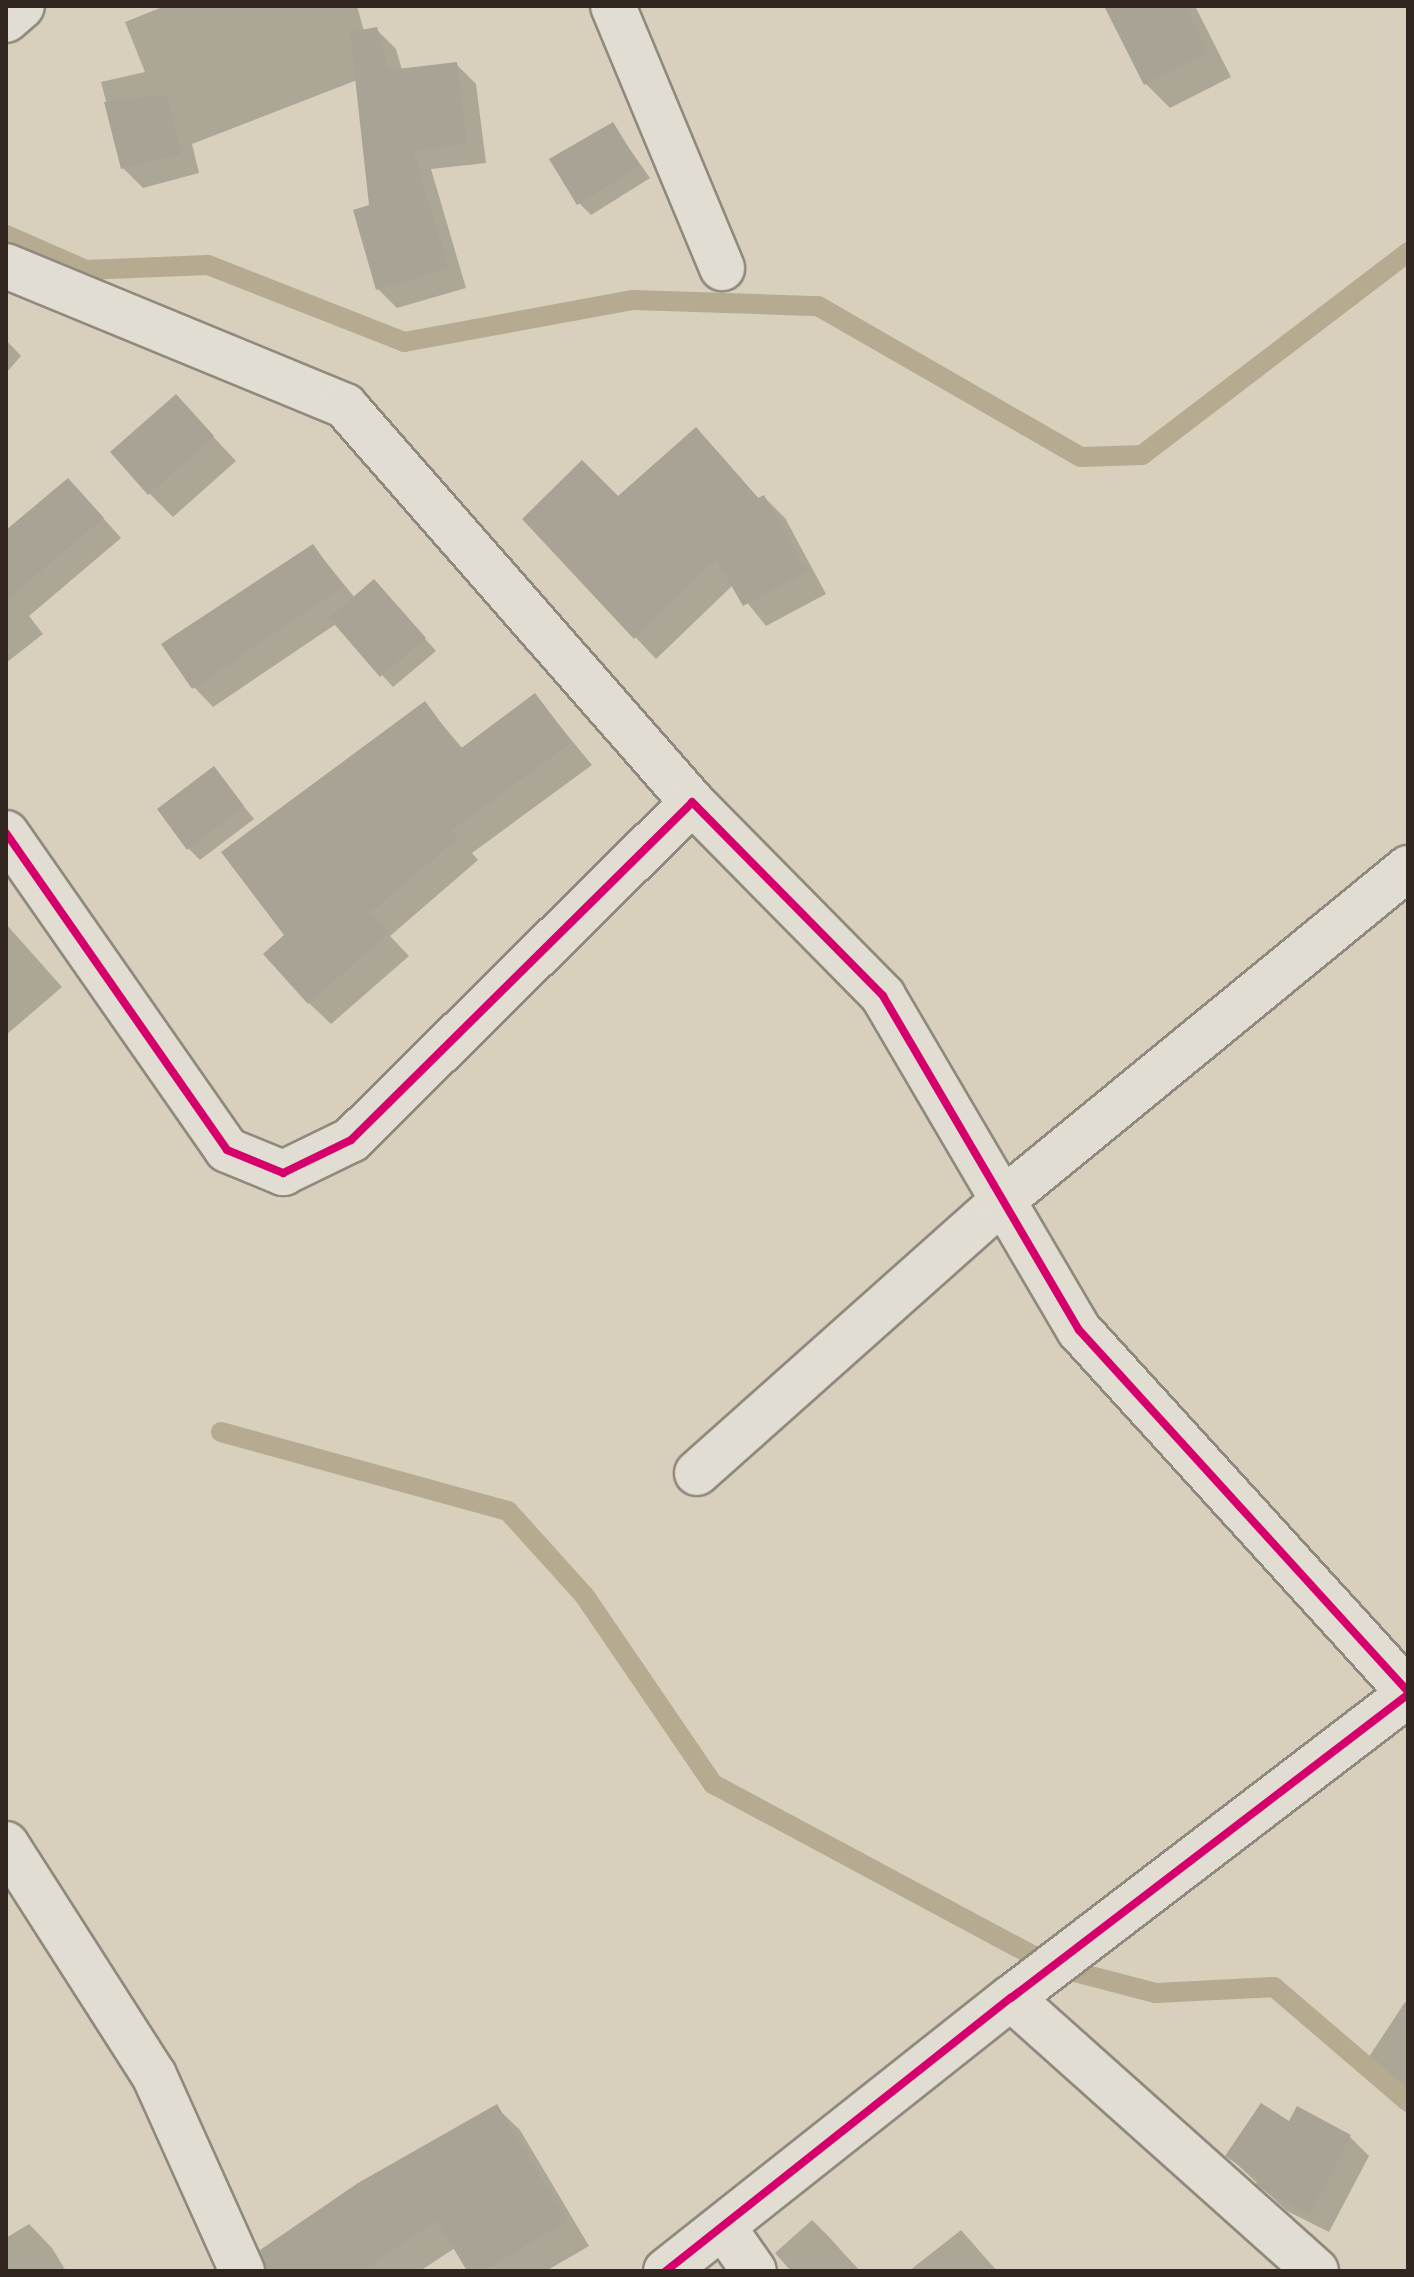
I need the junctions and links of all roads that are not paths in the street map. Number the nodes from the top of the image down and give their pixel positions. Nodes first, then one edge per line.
1 (22, 6) edge
2 (613, 6) edge
3 (6, 20) edge
4 (6, 266) edge
5 (722, 268) dead end
6 (692, 802) junction
7 (6, 833) edge
8 (1408, 868) edge
9 (1003, 1200) junction
10 (697, 1473) dead end
11 (1408, 1694) edge
12 (6, 1844) edge
13 (1011, 1998) junction
14 (724, 2228) junction
15 (242, 2271) edge
16 (666, 2271) edge
17 (754, 2271) edge
18 (1316, 2271) edge

1 - 3 street
2 - 5 street
4 - 6 street
6 - 7 street
6 - 9 street
8 - 9 street
9 - 10 street
9 - 11 street
11 - 13 street
12 - 15 street
13 - 14 street
13 - 18 street
14 - 16 street
14 - 17 street

